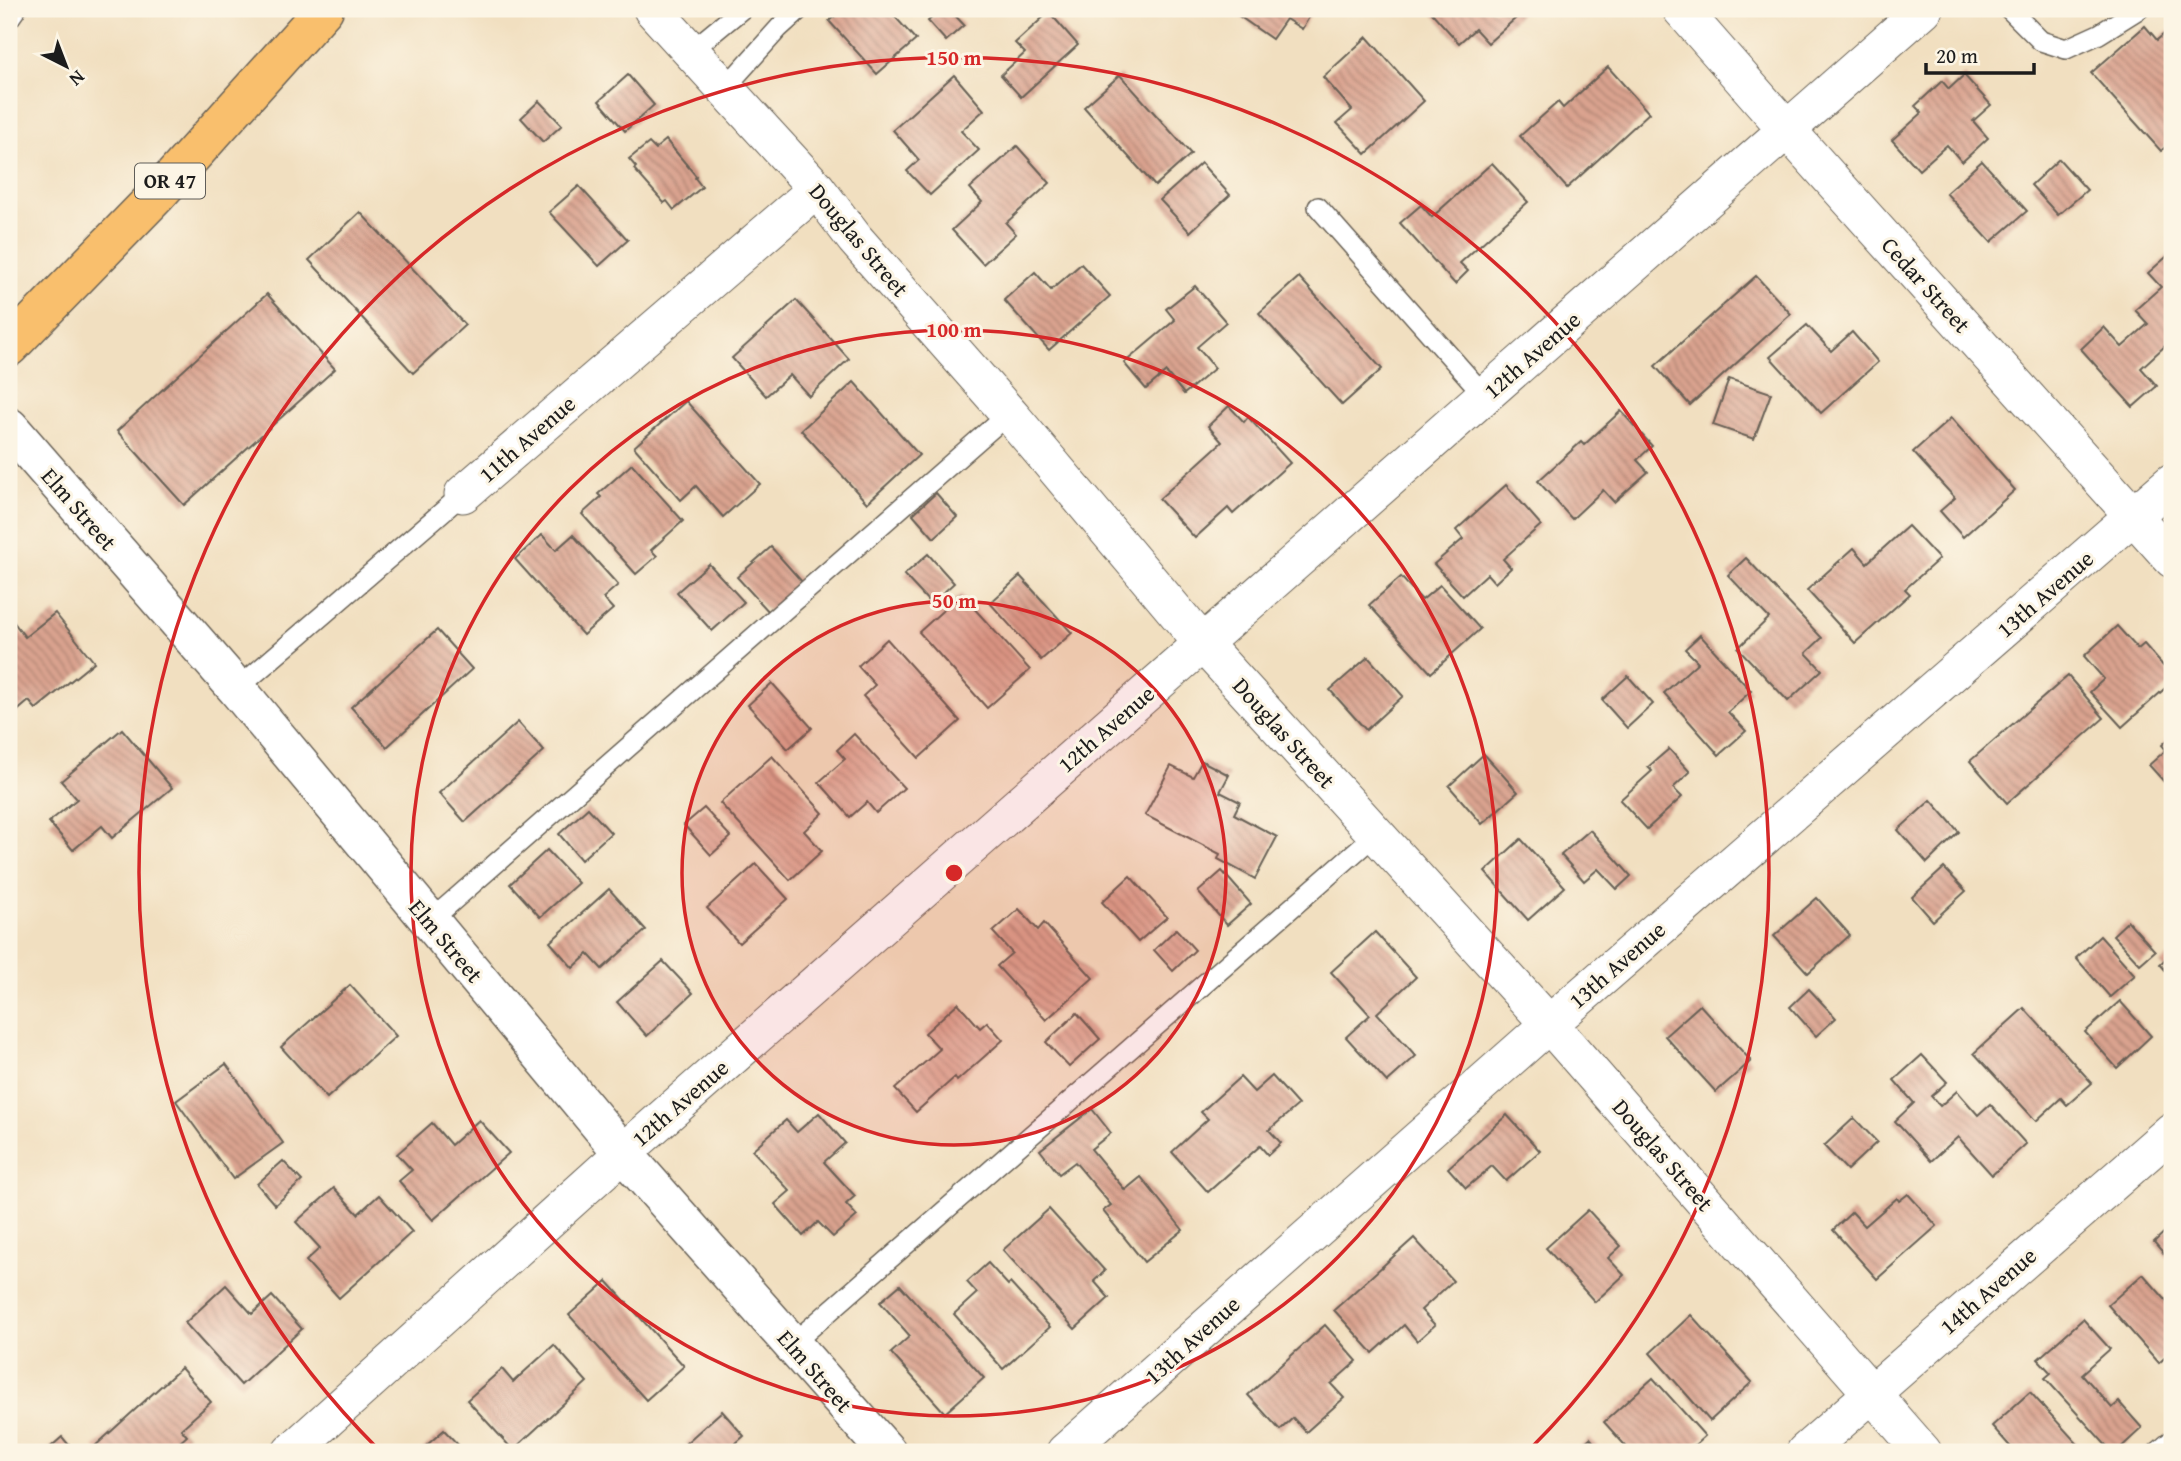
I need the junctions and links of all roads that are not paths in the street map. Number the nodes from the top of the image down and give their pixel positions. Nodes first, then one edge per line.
1 (16, 9) edge
2 (324, 9) edge
3 (652, 9) edge
4 (742, 9) edge
5 (800, 9) edge
6 (1681, 9) edge
7 (1924, 9) edge
8 (2009, 9) edge
9 (2139, 9) edge
10 (9, 19) edge
11 (691, 51) junction
12 (725, 88) junction
13 (1787, 131) junction
14 (817, 189) junction
15 (1318, 207) dead end
16 (9, 347) edge
17 (1485, 396) junction
18 (1009, 413) junction
19 (9, 427) edge
20 (2172, 482) edge
21 (463, 494) joint
22 (2134, 516) junction
23 (2172, 559) edge
24 (1203, 643) junction
25 (237, 689) junction
26 (1376, 834) junction
27 (430, 921) junction
28 (1549, 1024) junction
29 (2172, 1131) edge
30 (623, 1153) junction
31 (792, 1345) junction
32 (1870, 1394) junction
33 (2172, 1440) edge
34 (291, 1452) edge
35 (887, 1452) edge
36 (1065, 1452) edge
37 (1805, 1452) edge
38 (1923, 1452) edge
39 (2158, 1452) edge

1 - 10 lane
2 - 16 highway, OR 47
3 - 11 street, Douglas Street
4 - 11 lane
5 - 12 lane
6 - 13 street, Cedar Street
7 - 13 street, 12th Avenue
8 - 9 lane
11 - 12 street, Douglas Street
12 - 14 street, Douglas Street
13 - 17 street, 12th Avenue
13 - 22 street, Cedar Street
14 - 18 street, Douglas Street
14 - 21 street, 11th Avenue
15 - 17 lane
17 - 24 street, 12th Avenue
18 - 24 street, Douglas Street
18 - 27 lane
19 - 25 street, Elm Street
20 - 22 street, 13th Avenue
21 - 25 lane, 11th Avenue
22 - 23 street, Cedar Street
22 - 28 street, 13th Avenue
24 - 26 street, Douglas Street
24 - 30 street, 12th Avenue
25 - 27 street, Elm Street
26 - 28 street, Douglas Street
26 - 31 lane
27 - 30 street, Elm Street
28 - 32 street, Douglas Street
28 - 36 street, 13th Avenue
29 - 32 street, 14th Avenue
30 - 31 street, Elm Street
30 - 34 street, 12th Avenue
31 - 35 street, Elm Street
32 - 37 street, 14th Avenue
32 - 38 street, Douglas Street
33 - 39 lane

